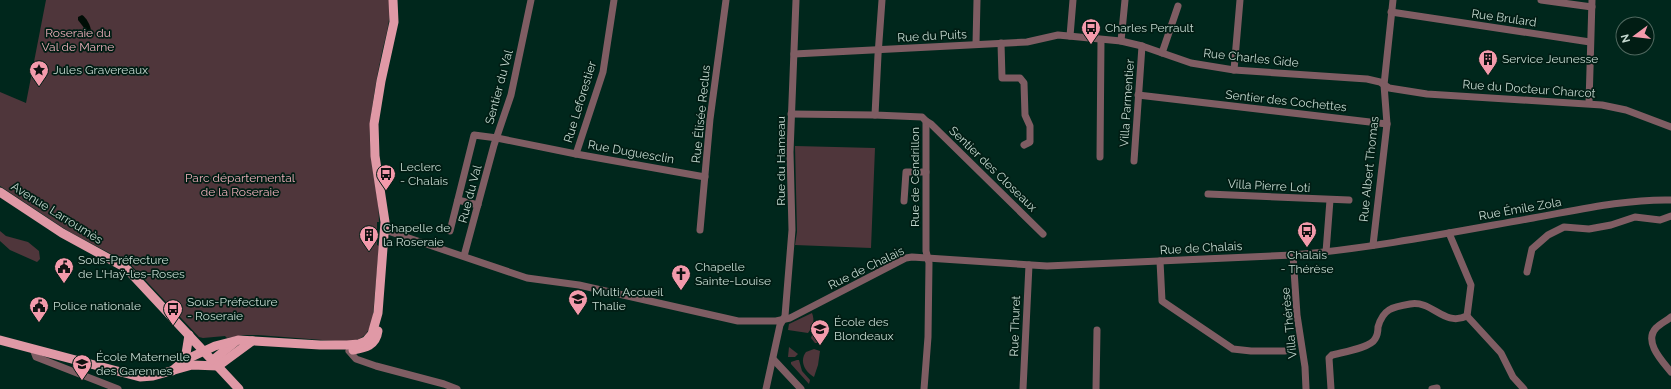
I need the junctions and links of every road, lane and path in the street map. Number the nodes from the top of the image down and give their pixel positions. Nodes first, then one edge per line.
1 (393, 0) edge
2 (531, 0) edge
3 (614, 0) edge
4 (726, 0) edge
5 (796, 0) edge
6 (882, 0) edge
7 (977, 0) edge
8 (1073, 0) edge
9 (1125, 0) edge
10 (1240, 0) edge
11 (1384, 0) edge
12 (1392, 0) edge
13 (1541, 0) edge
14 (1592, 4) edge
15 (1178, 6) dead end
16 (1392, 12) junction
17 (1070, 36) junction
18 (1101, 40) junction
19 (1121, 41) junction
20 (1590, 42) junction
21 (1001, 43) junction
22 (976, 44) junction
23 (1142, 46) junction
24 (878, 50) junction
25 (1162, 53) junction
26 (794, 54) junction
27 (1234, 70) junction
28 (1384, 85) junction
29 (1138, 95) junction
30 (1589, 103) junction
31 (792, 114) junction
32 (875, 115) junction
33 (926, 121) junction
34 (1387, 124) junction
35 (1671, 127) edge
36 (497, 138) junction
37 (1024, 145) dead end
38 (576, 154) junction
39 (1100, 157) dead end
40 (1134, 161) dead end
41 (926, 172) junction
42 (705, 177) junction
43 (0, 192) edge
44 (1208, 194) dead end
45 (458, 200) junction
46 (1330, 200) junction
47 (1350, 200) dead end
48 (1671, 200) edge
49 (904, 201) dead end
50 (478, 205) junction
51 (1671, 216) edge
52 (385, 230) junction
53 (450, 230) dead end
54 (700, 230) dead end
55 (1449, 233) junction
56 (1043, 234) dead end
57 (1373, 245) junction
58 (1326, 252) junction
59 (1293, 255) junction
60 (464, 256) junction
61 (928, 258) junction
62 (1160, 261) junction
63 (1029, 265) junction
64 (1527, 272) dead end
65 (378, 313) junction
66 (1467, 316) junction
67 (1671, 317) edge
68 (782, 321) junction
69 (1097, 330) dead end
70 (189, 335) junction
71 (0, 340) edge
72 (238, 340) junction
73 (252, 341) junction
74 (320, 346) junction
75 (33, 350) junction
76 (204, 351) junction
77 (349, 351) junction
78 (1284, 351) dead end
79 (773, 359) junction
80 (188, 363) junction
81 (216, 363) junction
82 (1671, 372) edge
83 (118, 389) edge
84 (238, 389) edge
85 (457, 389) edge
86 (766, 389) edge
87 (802, 389) edge
88 (924, 389) edge
89 (1023, 389) edge
90 (1096, 389) edge
91 (1306, 389) edge
92 (1331, 389) edge
93 (1524, 389) edge

1 - 52 main road
2 - 36 street, Sentier du Val
3 - 38 street, Rue Leforestier
4 - 42 street, Rue Élisée Reclus
5 - 26 street, Rue du Hameau
6 - 24 street
7 - 22 street
8 - 17 street
9 - 19 street
10 - 27 street
11 - 12 street
12 - 16 street, Rue Albert Thomas
13 - 14 street
14 - 20 street
15 - 25 street
16 - 20 street, Rue Brulard
16 - 28 street, Rue Albert Thomas
17 - 18 street, Rue Charles Gide
17 - 21 street, Rue du Puits
18 - 19 street, Rue Charles Gide
18 - 39 street
19 - 23 street, Rue Charles Gide
20 - 30 street
21 - 22 street, Rue du Puits
21 - 37 street
22 - 24 street, Rue du Puits
23 - 25 street, Rue Charles Gide
23 - 29 street, Villa Parmentier
24 - 26 street, Rue du Puits
24 - 32 street
25 - 27 street, Rue Charles Gide
26 - 31 street, Rue du Hameau
27 - 28 street, Rue Charles Gide
28 - 30 street, Rue du Docteur Charcot
28 - 34 street, Rue Albert Thomas
29 - 34 street, Sentier des Cochettes
29 - 40 street, Villa Parmentier
30 - 35 street, Rue du Docteur Charcot
31 - 32 street, Rue de Cendrillon
31 - 68 street, Rue du Hameau
32 - 33 street, Rue de Cendrillon
33 - 41 street, Rue de Cendrillon
33 - 56 street, Sentier des Closeaux
34 - 57 street, Rue Albert Thomas
36 - 38 street, Rue Leforestier
36 - 45 street, Sentier du Val
36 - 50 street, Rue du Val
38 - 42 street, Rue Duguesclin
41 - 49 street
41 - 61 street, Rue de Cendrillon
42 - 54 street, Rue Élisée Reclus
43 - 70 main road, Avenue Larroumès
44 - 46 street, Villa Pierre Loti
45 - 50 street
45 - 53 street, Sentier du Val
46 - 47 street, Villa Pierre Loti
46 - 58 street
48 - 55 street, Rue Émile Zola
50 - 60 street, Rue du Val
51 - 64 street
52 - 60 street, Rue de Chalais
52 - 65 main road
55 - 57 street, Rue Émile Zola
55 - 66 street
57 - 58 street, Rue de Chalais
58 - 59 street, Rue de Chalais
59 - 62 street, Rue de Chalais
59 - 91 street, Villa Thérèse
60 - 68 street, Rue de Chalais
61 - 63 street, Rue de Chalais
61 - 68 street, Rue de Chalais
61 - 88 street, Rue de Cendrillon
62 - 63 street, Rue de Chalais
62 - 78 street
63 - 89 street, Rue Thuret
65 - 74 main road
65 - 77 main road
66 - 92 street
66 - 93 street
67 - 82 street
68 - 79 street, Rue du Hameau
69 - 90 street
70 - 76 main road, Avenue Larroumès
70 - 80 main road
71 - 75 main road
72 - 73 main road
72 - 76 main road
72 - 81 main road
73 - 74 main road
73 - 81 main road
74 - 77 main road
75 - 80 main road
75 - 83 street
76 - 80 main road
76 - 81 main road, Avenue Larroumès
77 - 85 street
79 - 86 street, Rue du Hameau
79 - 87 street
80 - 81 main road
81 - 84 main road, Avenue Larroumès

